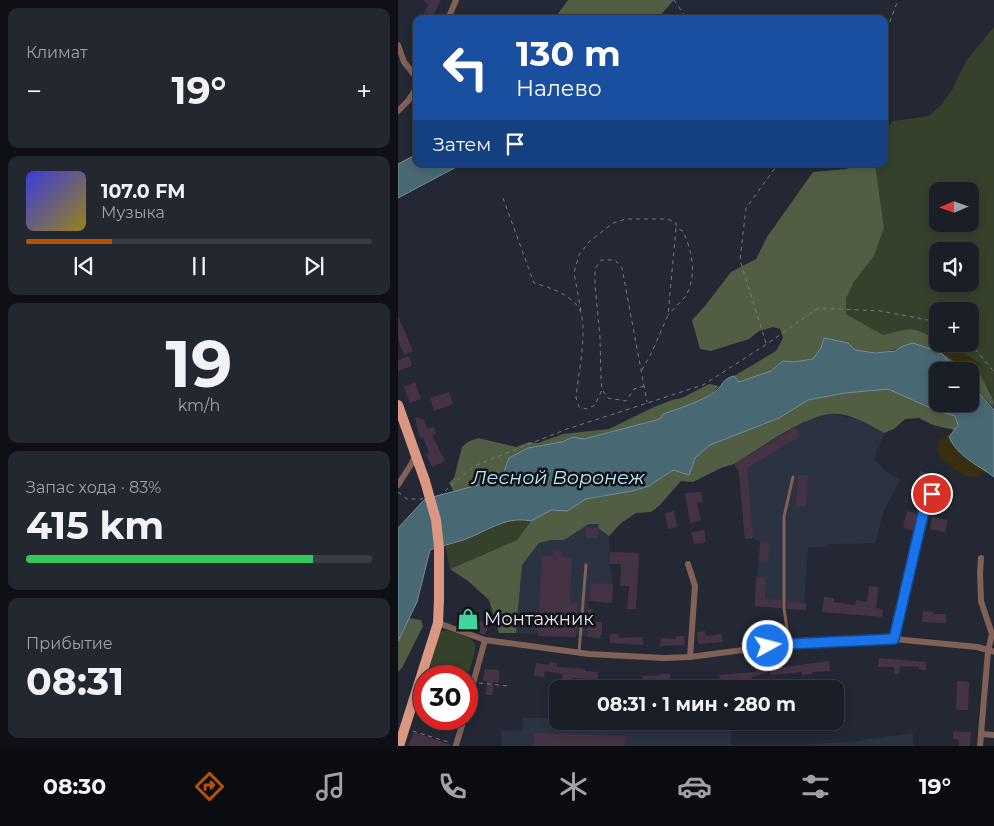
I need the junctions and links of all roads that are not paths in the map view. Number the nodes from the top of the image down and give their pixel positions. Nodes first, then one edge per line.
1 (456, 0) edge
2 (450, 15) edge
3 (398, 45) edge
4 (413, 73) edge
5 (413, 93) edge
6 (398, 111) edge
7 (398, 405) edge
8 (416, 453) junction
9 (793, 477) dead end
10 (398, 485) edge
11 (932, 494) dead end
12 (982, 558) dead end
13 (688, 564) dead end
14 (586, 565) dead end
15 (438, 623) junction
16 (894, 639) junction
17 (485, 640) junction
18 (789, 644) junction
19 (991, 652) edge
20 (579, 653) junction
21 (690, 657) junction
22 (478, 665) edge
23 (461, 730) edge
24 (981, 734) junction
25 (994, 734) edge
26 (456, 745) edge
27 (399, 746) edge
28 (980, 746) edge

1 - 2 street
3 - 4 street
5 - 6 street
7 - 8 main road
8 - 10 street
8 - 15 main road, bridge
9 - 18 lane
11 - 16 street
12 - 19 street
13 - 21 street
14 - 20 lane
15 - 17 street
15 - 27 main road
16 - 18 street
16 - 19 street
17 - 20 street
17 - 22 street
18 - 21 street
19 - 24 street
20 - 21 street
23 - 26 street
24 - 25 street
24 - 28 street

